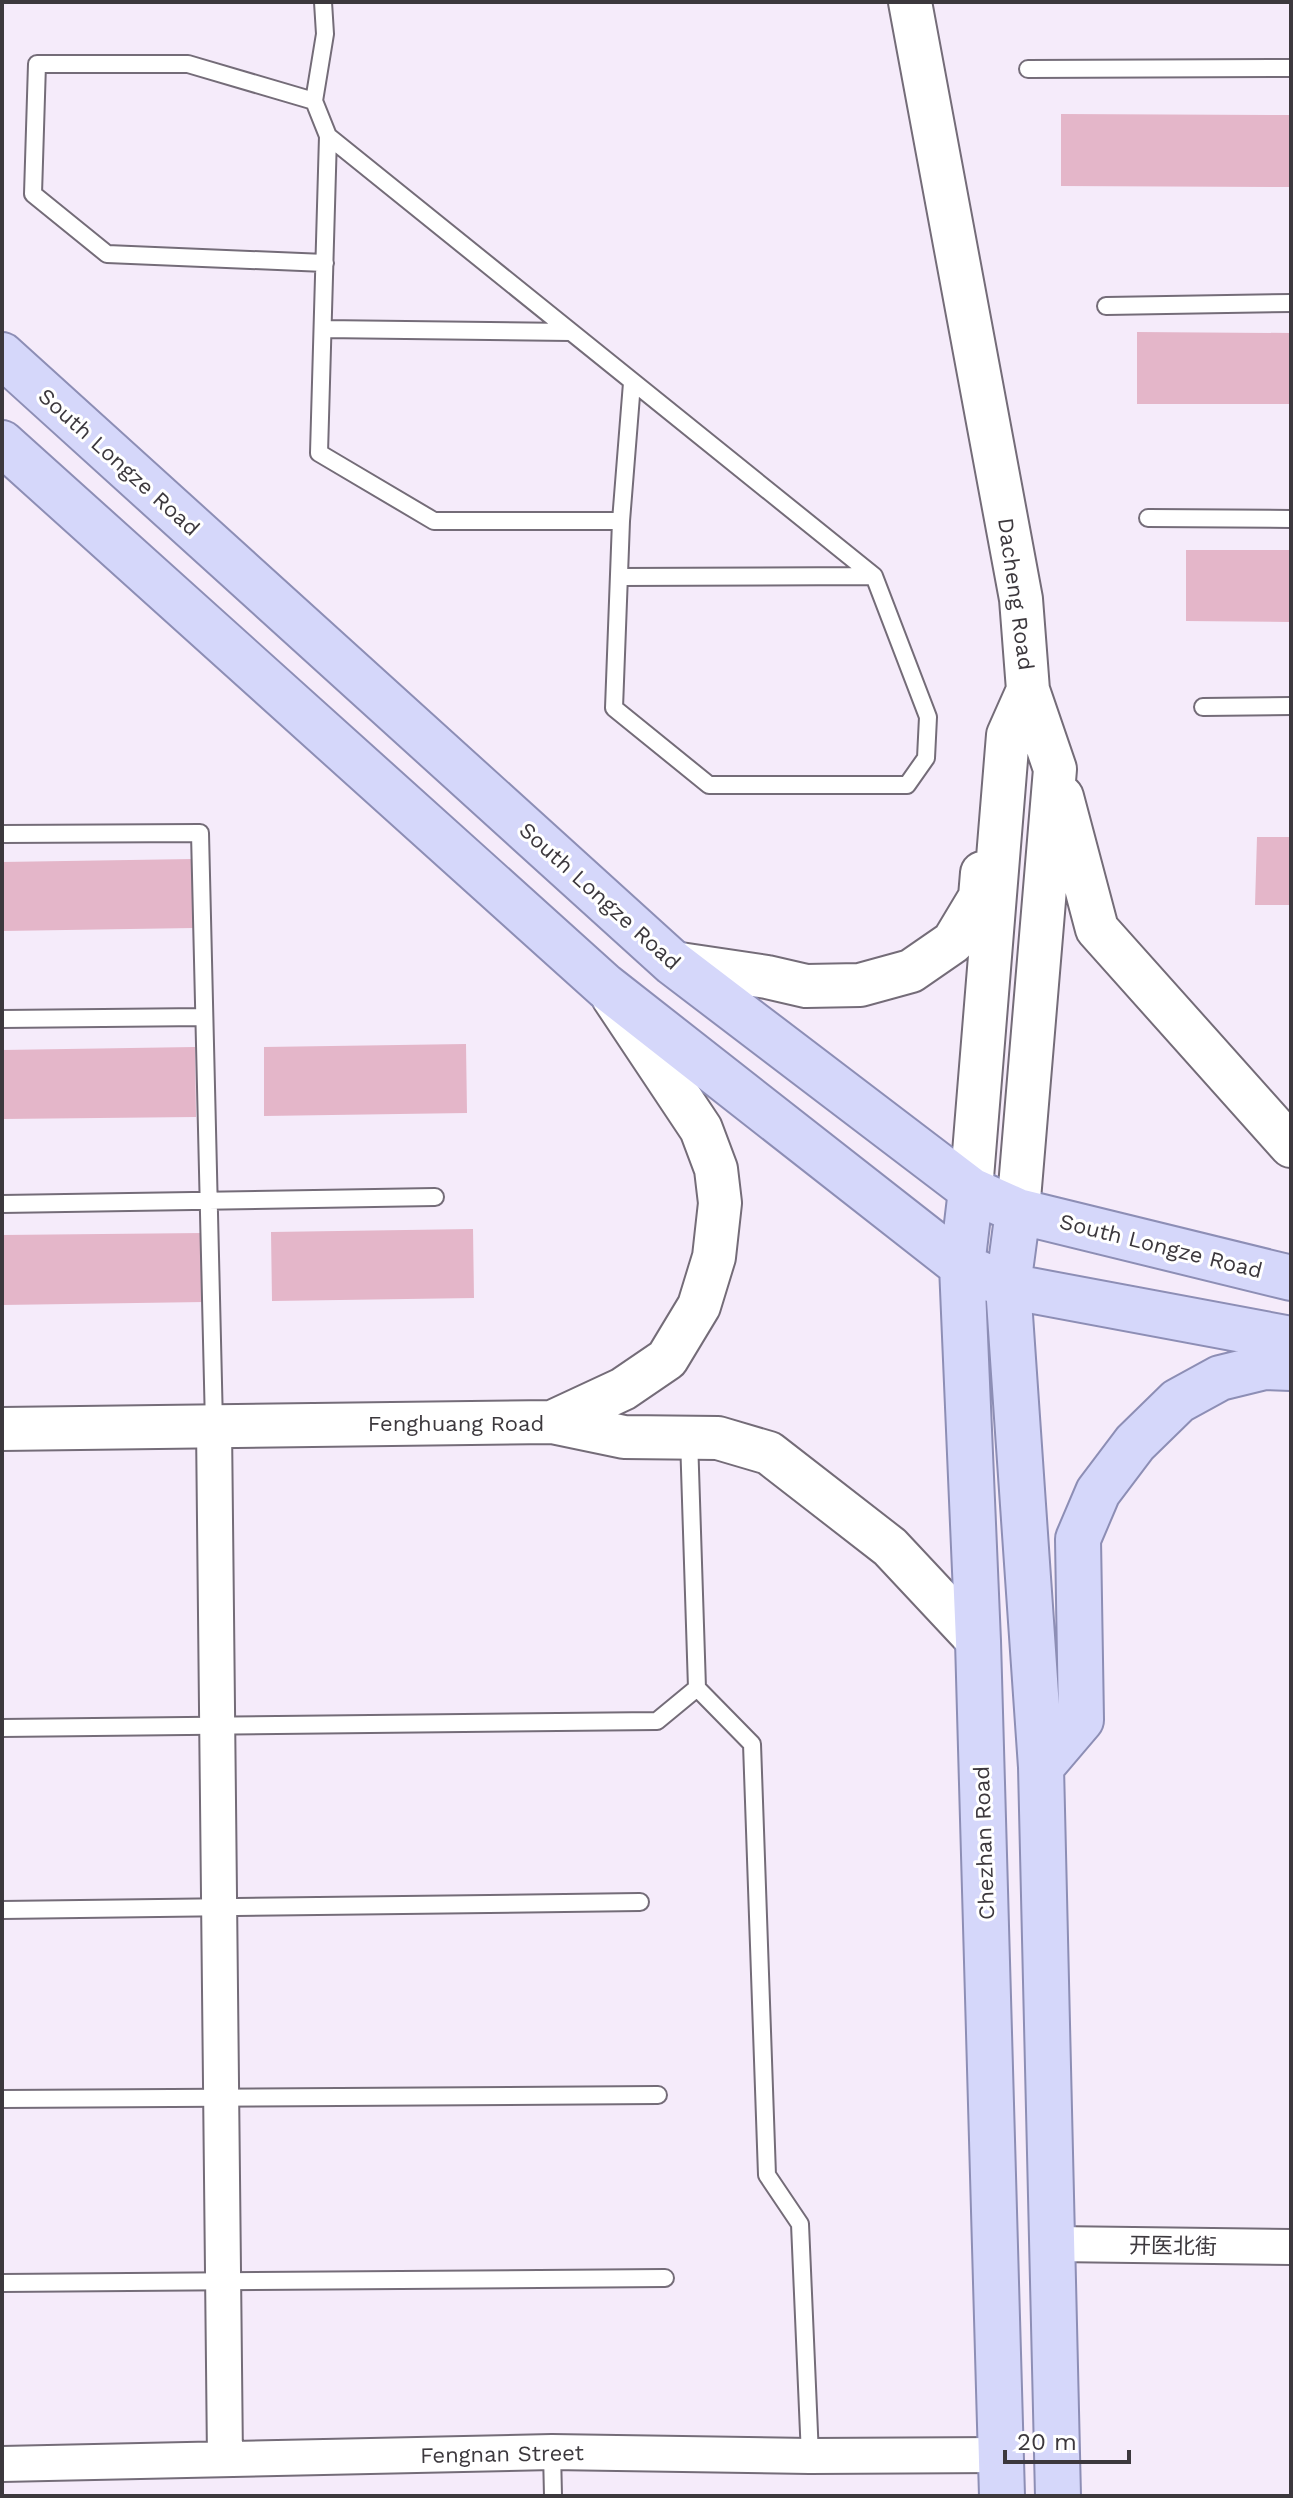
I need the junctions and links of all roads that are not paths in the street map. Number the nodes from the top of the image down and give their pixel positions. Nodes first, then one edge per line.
1 (323, 2) edge
2 (917, 5) edge
3 (1291, 68) edge
4 (1028, 69) dead end
5 (314, 101) junction
6 (328, 136) junction
7 (325, 263) junction
8 (1291, 303) edge
9 (1106, 306) dead end
10 (323, 329) junction
11 (571, 332) junction
12 (2, 355) edge
13 (632, 383) junction
14 (2, 443) edge
15 (1148, 518) dead end
16 (1291, 519) edge
17 (621, 521) junction
18 (874, 576) junction
19 (619, 577) junction
20 (1028, 690) junction
21 (1291, 706) edge
22 (1203, 707) dead end
23 (1008, 735) junction
24 (1055, 769) junction
25 (2, 834) edge
26 (673, 963) junction
27 (605, 986) junction
28 (204, 1017) junction
29 (2, 1019) edge
30 (1291, 1146) edge
31 (971, 1190) junction
32 (435, 1197) dead end
33 (208, 1200) junction
34 (2, 1204) edge
35 (1018, 1211) junction
36 (962, 1266) junction
37 (1291, 1278) edge
38 (1008, 1286) junction
39 (1291, 1339) edge
40 (1291, 1368) edge
41 (552, 1422) junction
42 (214, 1426) junction
43 (2, 1429) edge
44 (689, 1438) junction
45 (978, 1641) junction
46 (697, 1688) junction
47 (2, 1728) edge
48 (218, 1728) junction
49 (1041, 1767) junction
50 (640, 1902) dead end
51 (220, 1907) junction
52 (2, 1910) edge
53 (658, 2095) dead end
54 (223, 2097) junction
55 (2, 2099) edge
56 (1054, 2244) junction
57 (1291, 2247) edge
58 (665, 2278) dead end
59 (225, 2280) junction
60 (2, 2283) edge
61 (552, 2452) junction
62 (810, 2456) junction
63 (225, 2459) junction
64 (2, 2464) edge
65 (1001, 2476) edge
66 (553, 2496) edge
67 (1058, 2496) edge

1 - 5 lane
2 - 20 street, Dacheng Road
3 - 4 lane
5 - 6 lane
5 - 7 lane
6 - 7 lane
6 - 11 lane
7 - 10 lane
8 - 9 lane
10 - 11 lane
10 - 17 lane
11 - 13 lane
12 - 26 main road, South Longze Road
13 - 17 lane
13 - 18 lane
14 - 27 main road
15 - 16 lane
17 - 19 lane
18 - 19 lane
18 - 19 lane
20 - 23 street, Dacheng Road
20 - 24 street
21 - 22 lane
23 - 26 street
23 - 31 street, Dacheng Road
24 - 30 street
24 - 35 street
25 - 28 lane
26 - 31 main road, South Longze Road
27 - 36 main road
27 - 41 street
28 - 29 lane
28 - 33 lane
31 - 35 main road, South Longze Road
31 - 36 main road, Chezhan Road
32 - 33 lane
33 - 34 lane
33 - 42 lane
35 - 37 main road, South Longze Road
35 - 38 main road
36 - 38 main road
36 - 45 main road, Chezhan Road
38 - 39 main road
38 - 49 main road
40 - 49 main road
41 - 42 street, Fenghuang Road
41 - 44 street, Fenghuang Road
42 - 43 street, Fenghuang Road
42 - 48 street
44 - 45 street, Fenghuang Road
44 - 46 lane
45 - 65 main road, Chezhan Road
46 - 48 lane
46 - 62 lane
47 - 48 lane
48 - 51 street
49 - 56 main road
50 - 51 lane
51 - 52 lane
51 - 54 street
53 - 54 lane
54 - 55 lane
54 - 59 street
56 - 57 street, 开医北街
56 - 67 main road
58 - 59 lane
59 - 60 lane
59 - 63 street
61 - 62 street, Fengnan Street
61 - 63 street, Fengnan Street
61 - 66 lane
62 - 65 street, Fengnan Street
63 - 64 street, Fengnan Street

